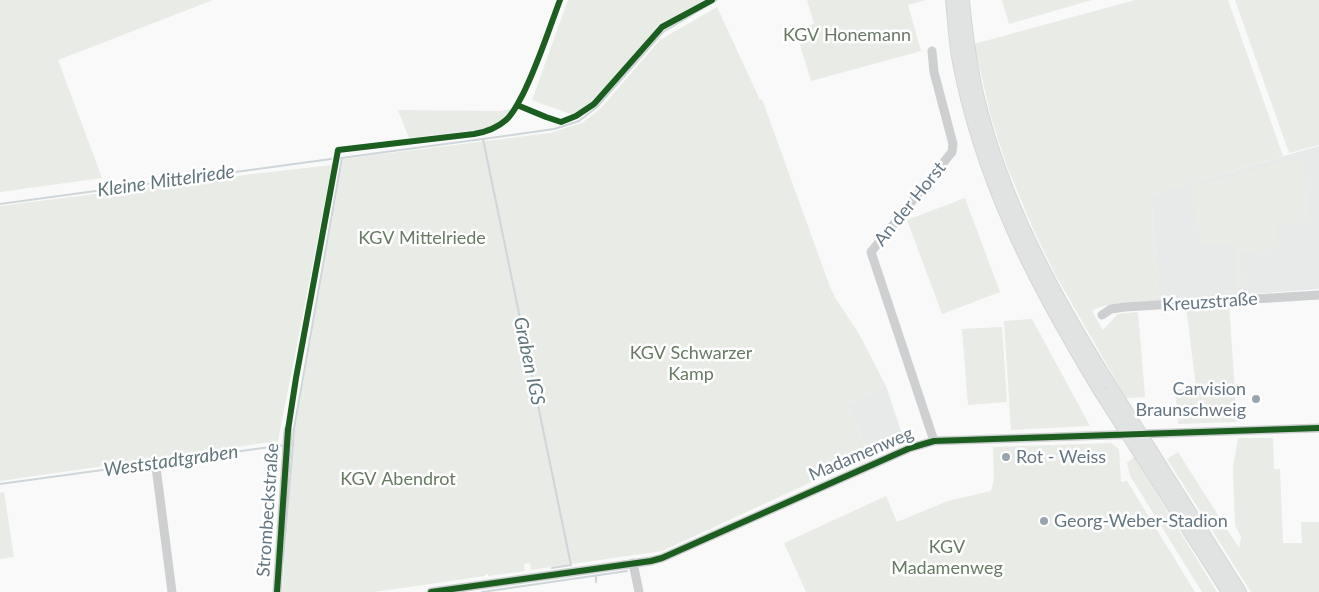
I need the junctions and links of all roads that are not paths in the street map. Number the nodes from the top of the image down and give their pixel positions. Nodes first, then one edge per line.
1 (952, 0) edge
2 (963, 0) edge
3 (960, 29) junction
4 (932, 52) dead end
5 (1319, 295) edge
6 (1102, 315) dead end
7 (1319, 428) edge
8 (288, 430) dead end
9 (934, 440) junction
10 (156, 467) dead end
11 (1157, 469) junction
12 (633, 563) junction
13 (172, 592) edge
14 (277, 592) edge
15 (431, 592) edge
16 (639, 592) edge
17 (1228, 592) edge
18 (1240, 592) edge

1 - 3 highway
2 - 3 highway
3 - 11 highway, bridge
4 - 9 street, An der Horst
5 - 6 street, Kreuzstraße
7 - 9 street, Madamenweg
8 - 14 street, Strombeckstraße
9 - 12 street, Madamenweg
10 - 13 street
11 - 17 highway
11 - 18 highway
12 - 15 street, Madamenweg
12 - 16 street

